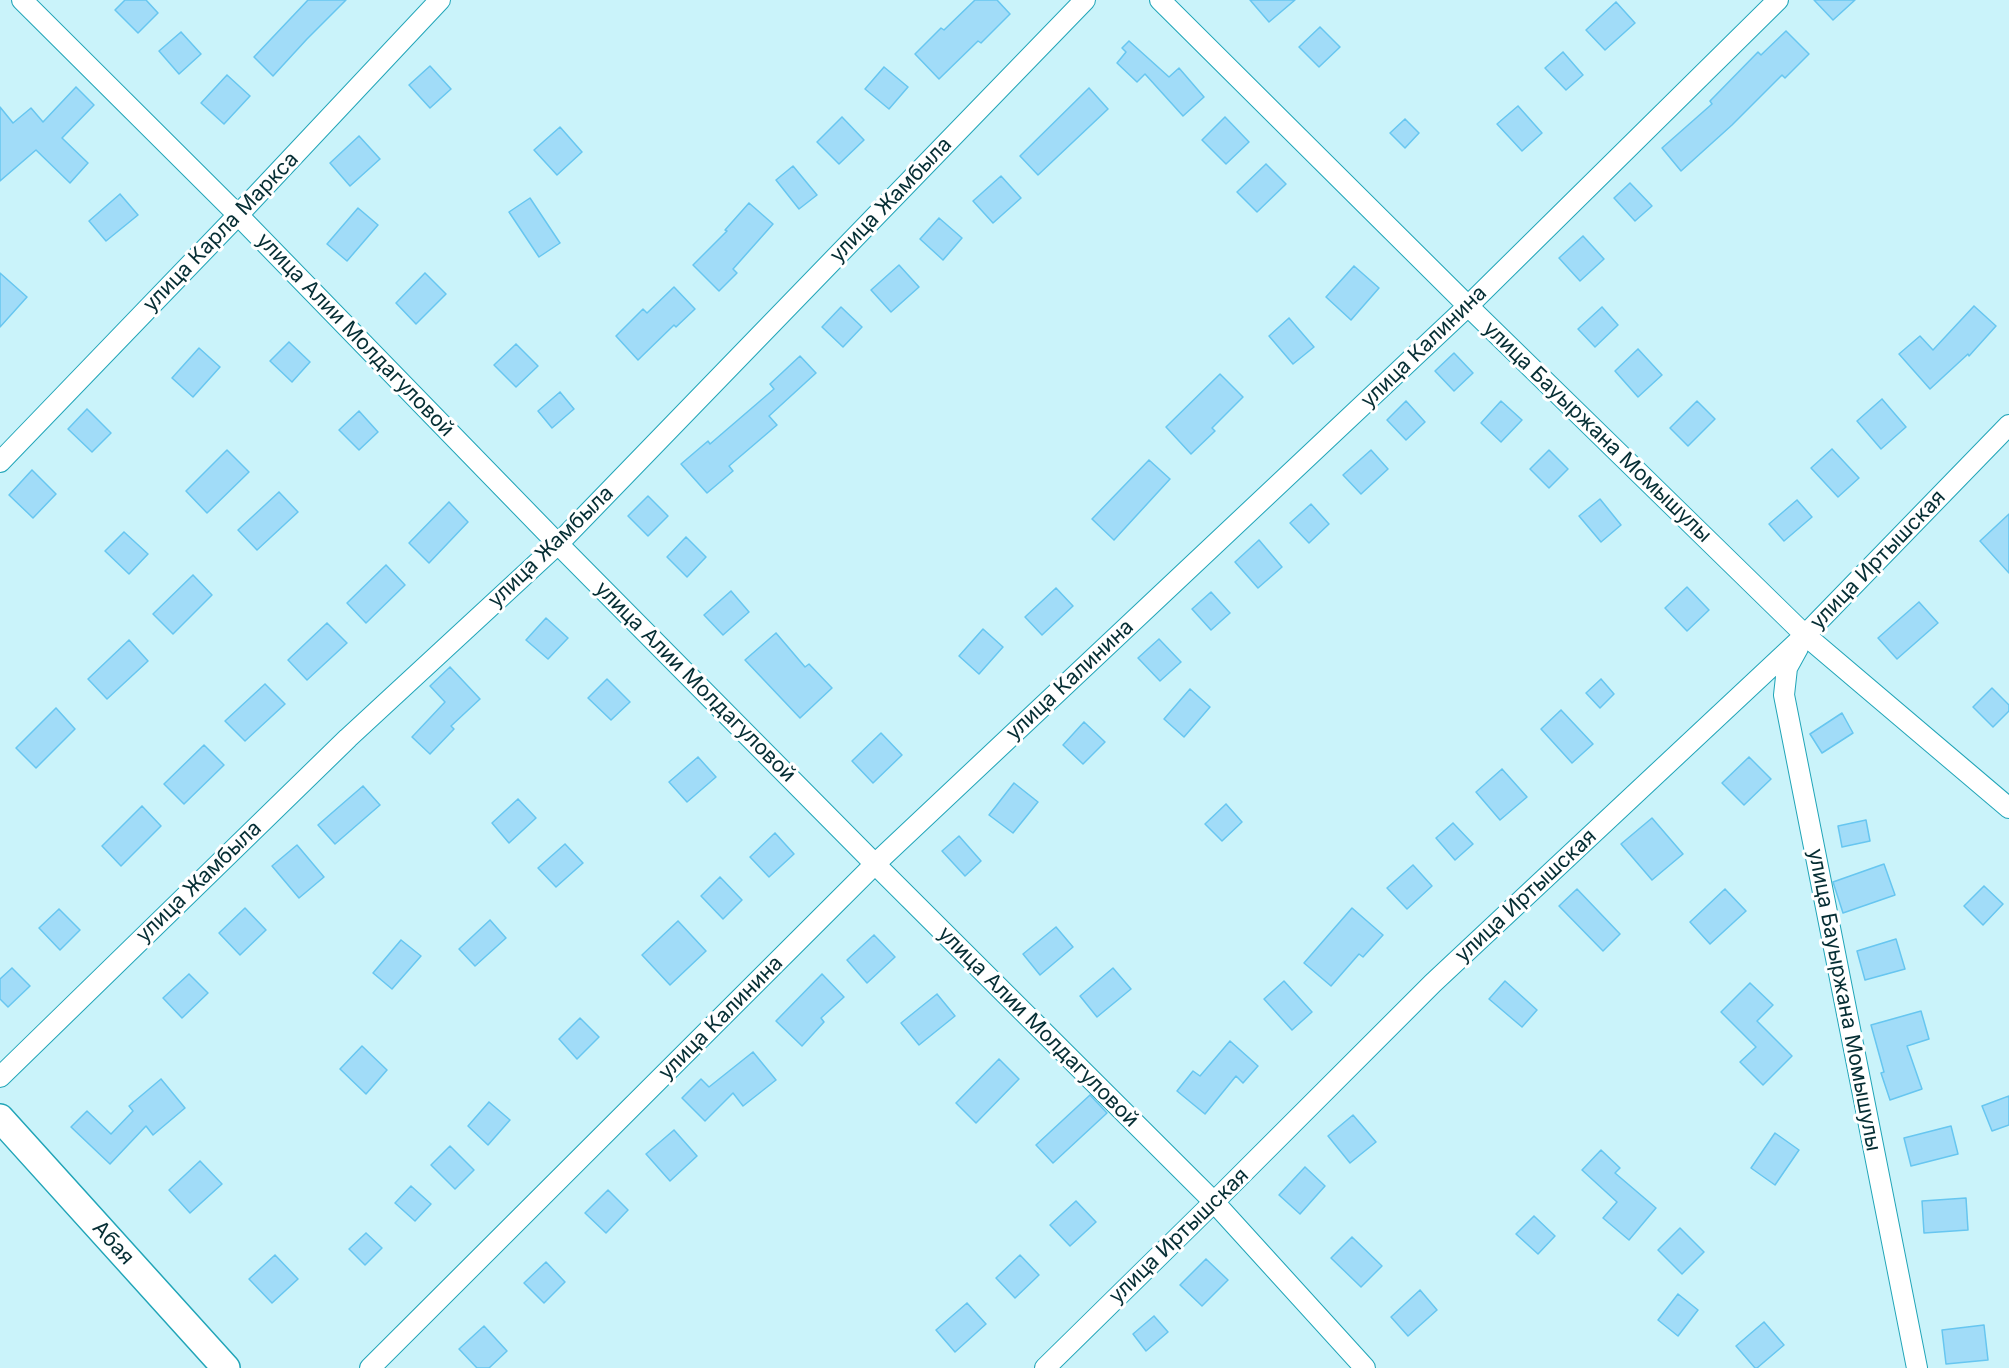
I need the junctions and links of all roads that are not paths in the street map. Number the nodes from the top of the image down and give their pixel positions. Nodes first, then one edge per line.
1 (22, 0) edge
2 (440, 0) edge
3 (1085, 0) edge
4 (1160, 0) edge
5 (1778, 0) edge
6 (238, 215) junction
7 (1468, 306) junction
8 (2009, 425) edge
9 (0, 462) edge
10 (558, 544) junction
11 (1805, 635) junction
12 (2009, 808) edge
13 (875, 864) junction
14 (0, 1077) edge
15 (0, 1119) edge
16 (1214, 1203) junction
17 (226, 1368) edge
18 (370, 1368) edge
19 (1045, 1368) edge
20 (1365, 1368) edge
21 (1917, 1368) edge

1 - 6 street, улица Алии Молдагуловой
2 - 6 street, улица Карла Маркса
3 - 10 street, улица Жамбыла
4 - 7 street, улица Бауыржана Момышулы
5 - 7 street, улица Калинина
6 - 9 street, улица Карла Маркса
6 - 10 street, улица Алии Молдагуловой
7 - 11 street, улица Бауыржана Момышулы
7 - 13 street, улица Калинина
8 - 11 street, улица Иртышская
10 - 13 street, улица Алии Молдагуловой
10 - 14 street, улица Жамбыла
11 - 12 street, улица Бауыржана Момышулы
11 - 16 street, улица Иртышская
11 - 21 street, улица Бауыржана Момышулы
13 - 16 street, улица Алии Молдагуловой
13 - 18 street, улица Калинина
15 - 17 street, Абая
16 - 19 street, улица Иртышская
16 - 20 street, улица Алии Молдагуловой

